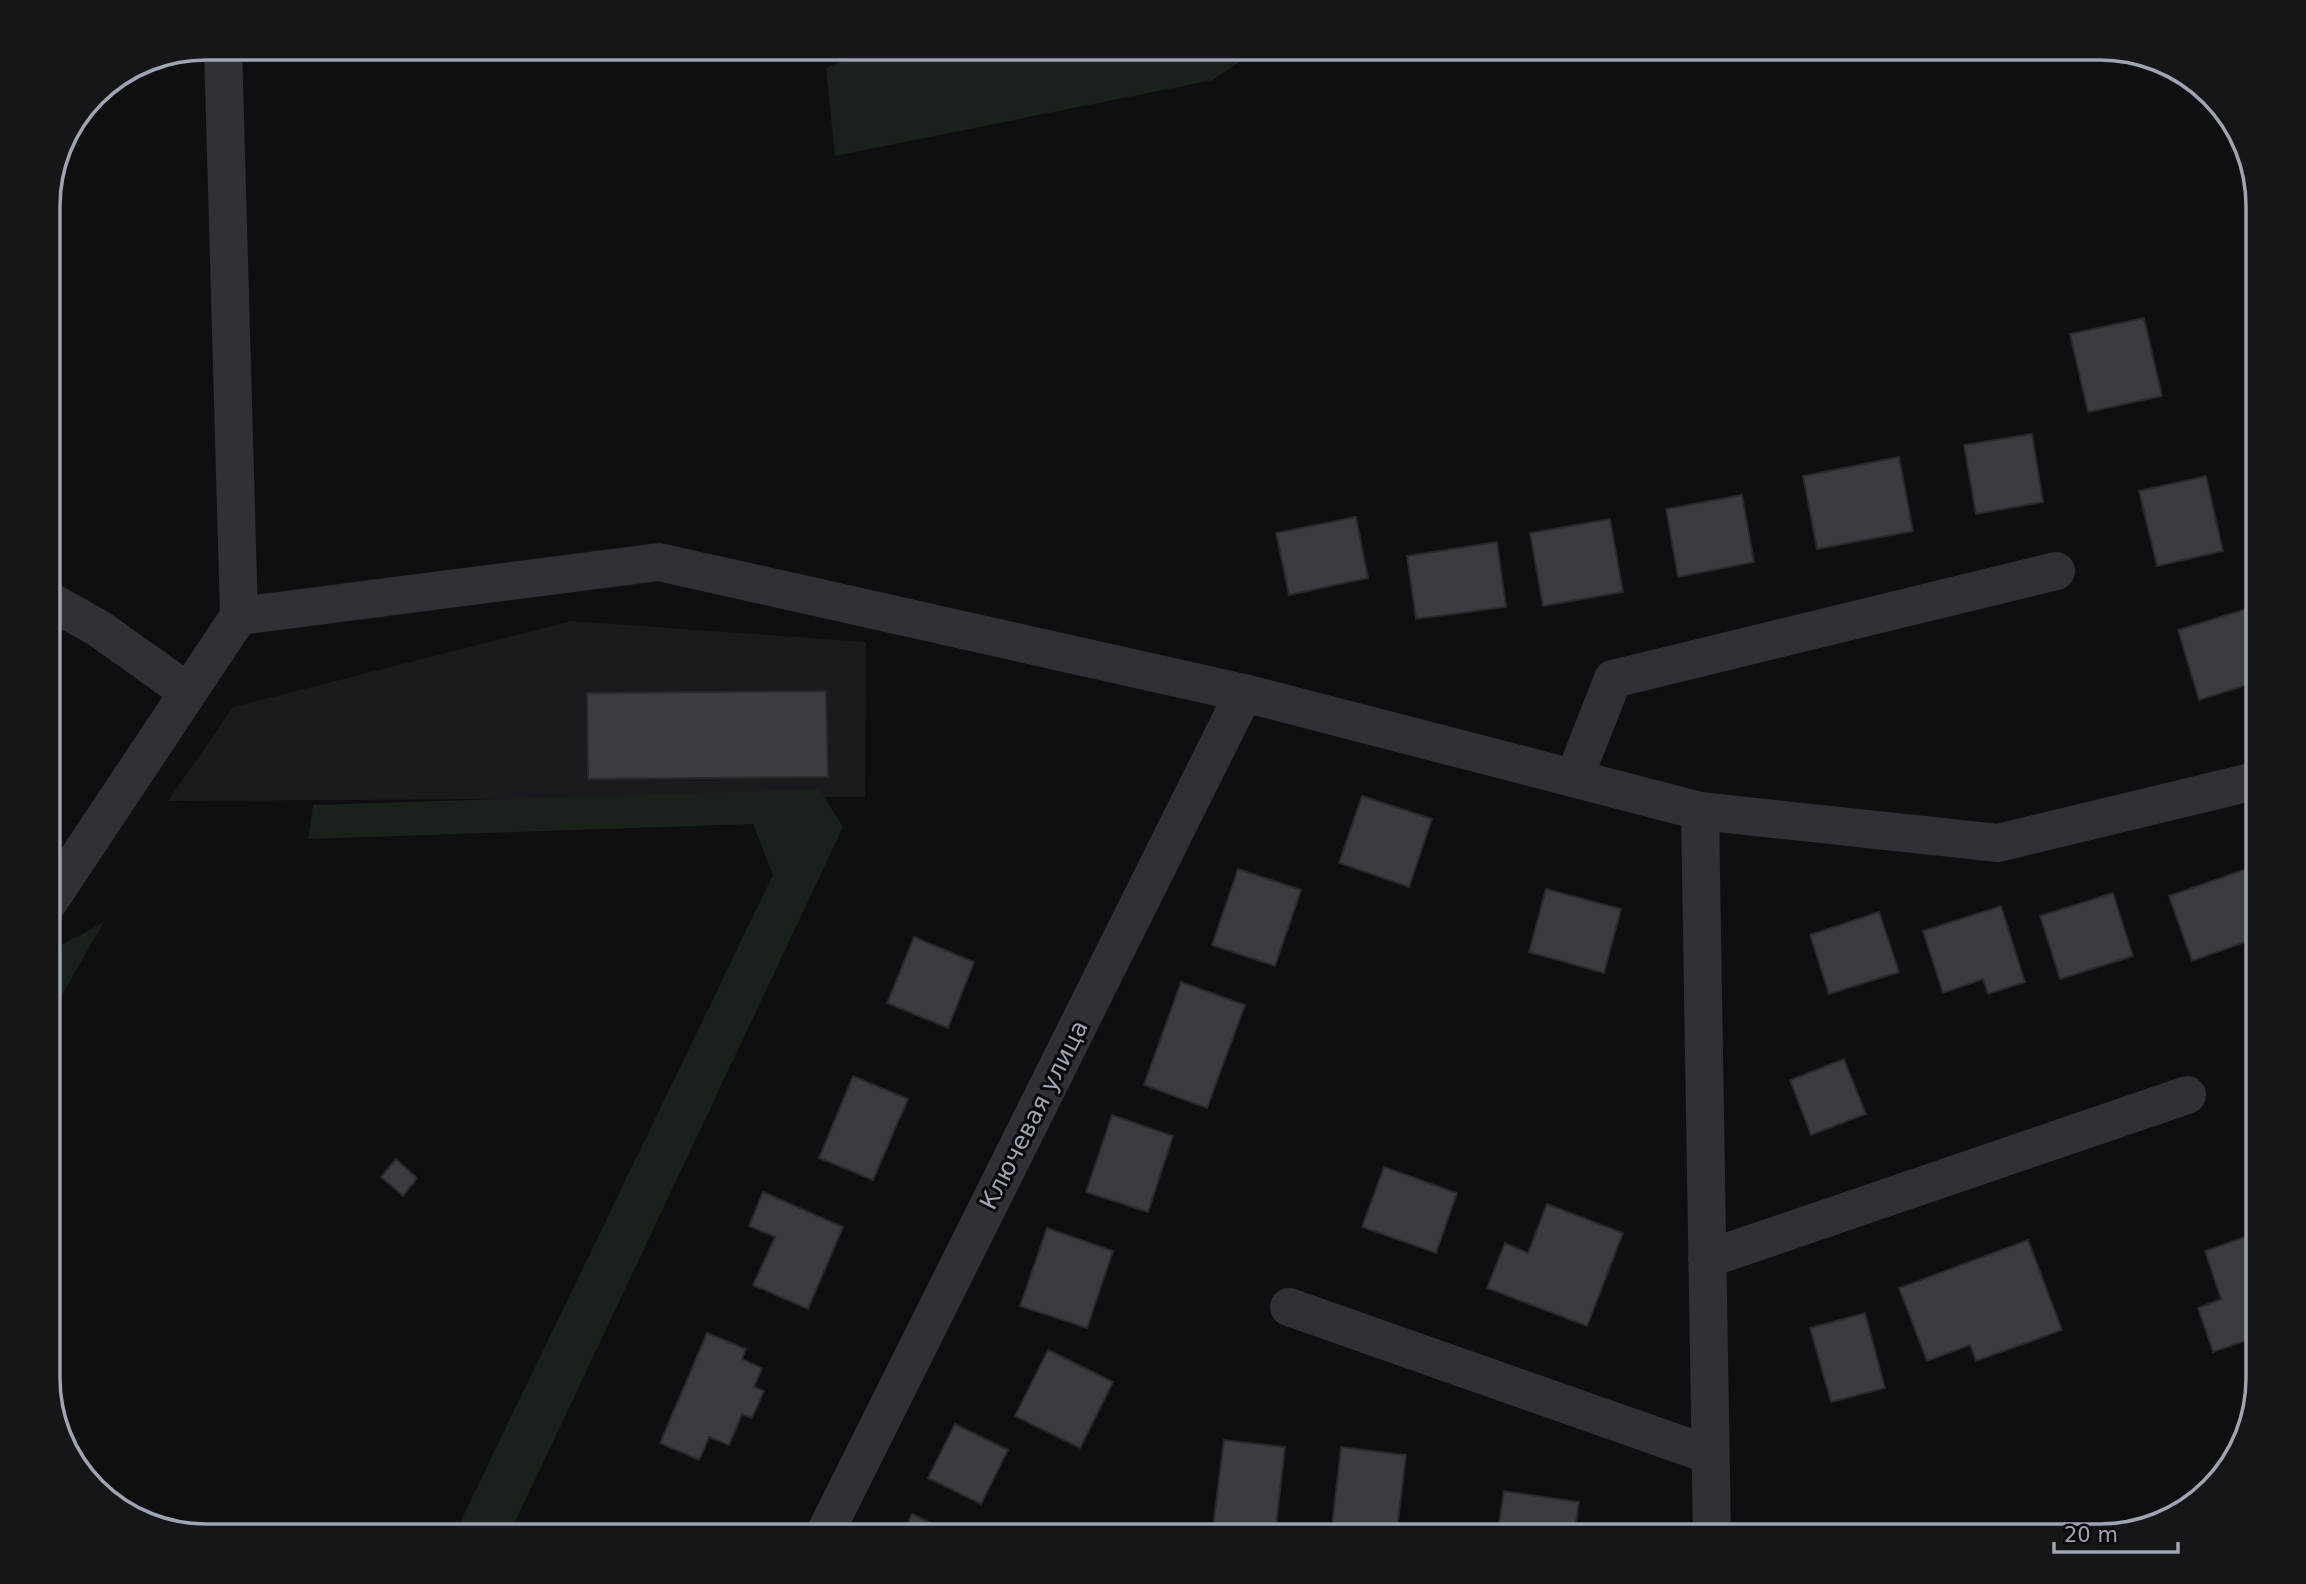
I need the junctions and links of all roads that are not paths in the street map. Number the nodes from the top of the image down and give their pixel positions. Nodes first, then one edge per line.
1 (223, 60) edge
2 (2056, 571) dead end
3 (60, 607) edge
4 (239, 615) junction
5 (188, 692) junction
6 (1244, 693) junction
7 (1574, 778) junction
8 (2246, 783) edge
9 (1700, 811) junction
10 (60, 885) edge
11 (2187, 1096) dead end
12 (1707, 1259) junction
13 (1289, 1307) dead end
14 (1710, 1455) junction
15 (829, 1524) edge
16 (1712, 1524) edge

1 - 4 street
2 - 7 street
3 - 5 street
4 - 5 street
4 - 6 street
5 - 10 street
6 - 7 street
6 - 15 street, Ключевая улица
7 - 9 street
8 - 9 street
9 - 12 street
11 - 12 street
12 - 14 street
13 - 14 street
14 - 16 street

